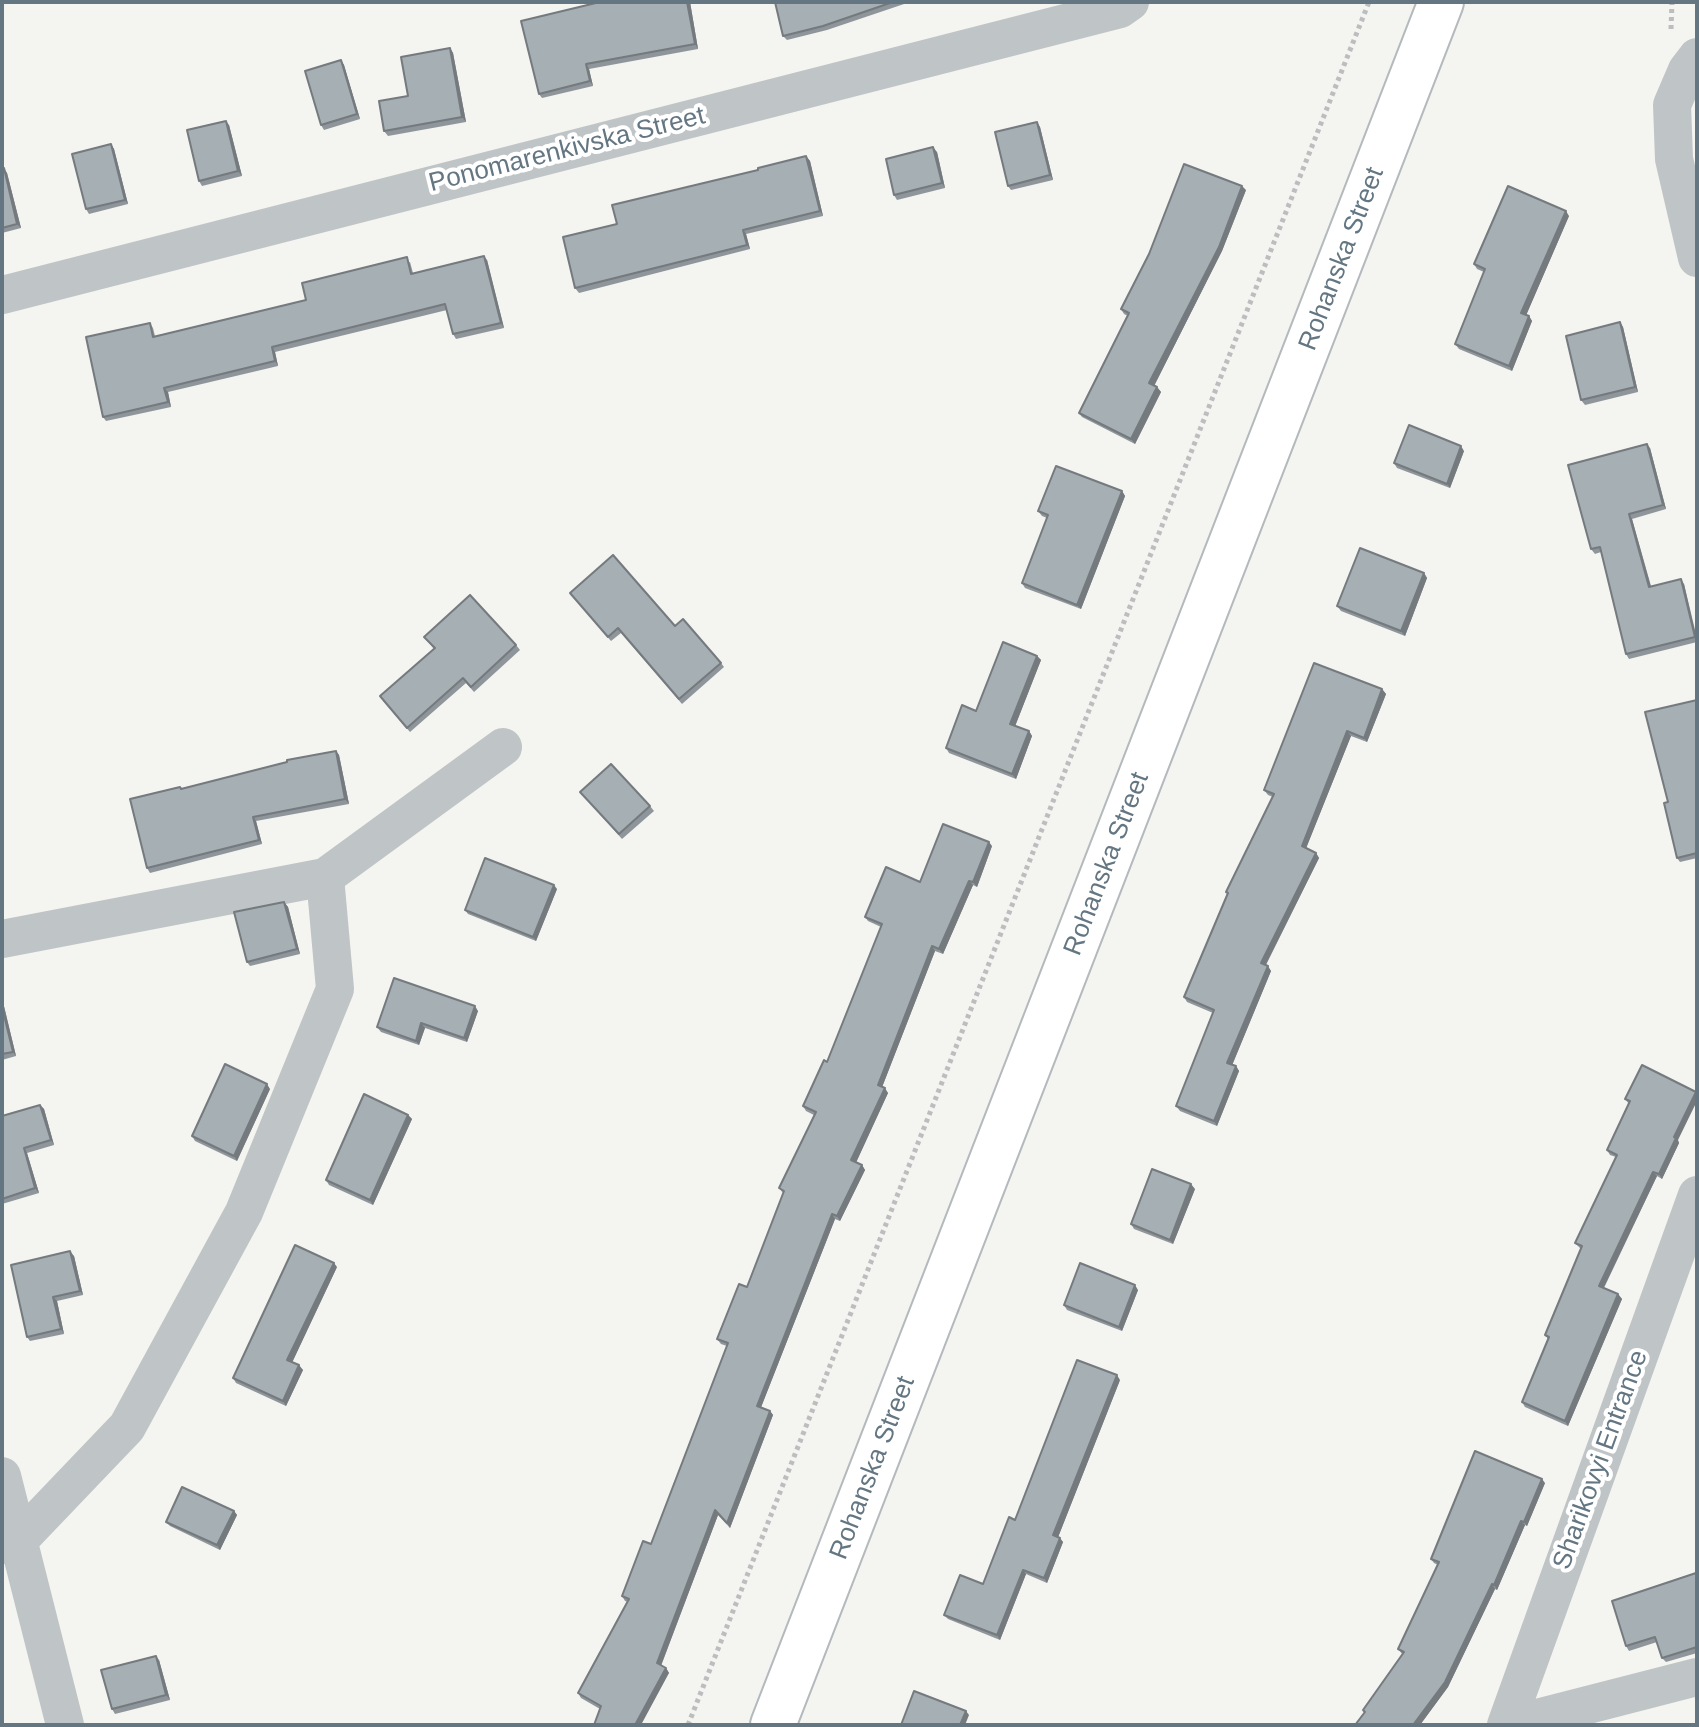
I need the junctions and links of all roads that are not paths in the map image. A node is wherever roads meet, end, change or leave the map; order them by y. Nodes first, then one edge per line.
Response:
1 (1130, 2) edge
2 (1441, 2) edge
3 (1697, 57) edge
4 (1697, 258) edge
5 (2, 295) edge
6 (503, 747) dead end
7 (325, 877) junction
8 (2, 939) edge
9 (1697, 1195) edge
10 (2, 1476) edge
11 (10, 1543) edge
12 (1697, 1677) edge
13 (65, 1725) edge
14 (773, 1725) edge
15 (1508, 1725) edge

1 - 5 street, Ponomarenkivska Street
2 - 14 main road, Rohanska Street
3 - 4 street
6 - 7 street
7 - 8 street
7 - 11 street
9 - 15 street, Sharikovyi Entrance
10 - 11 street
11 - 13 street
12 - 15 street, Sharikovyi Entrance

